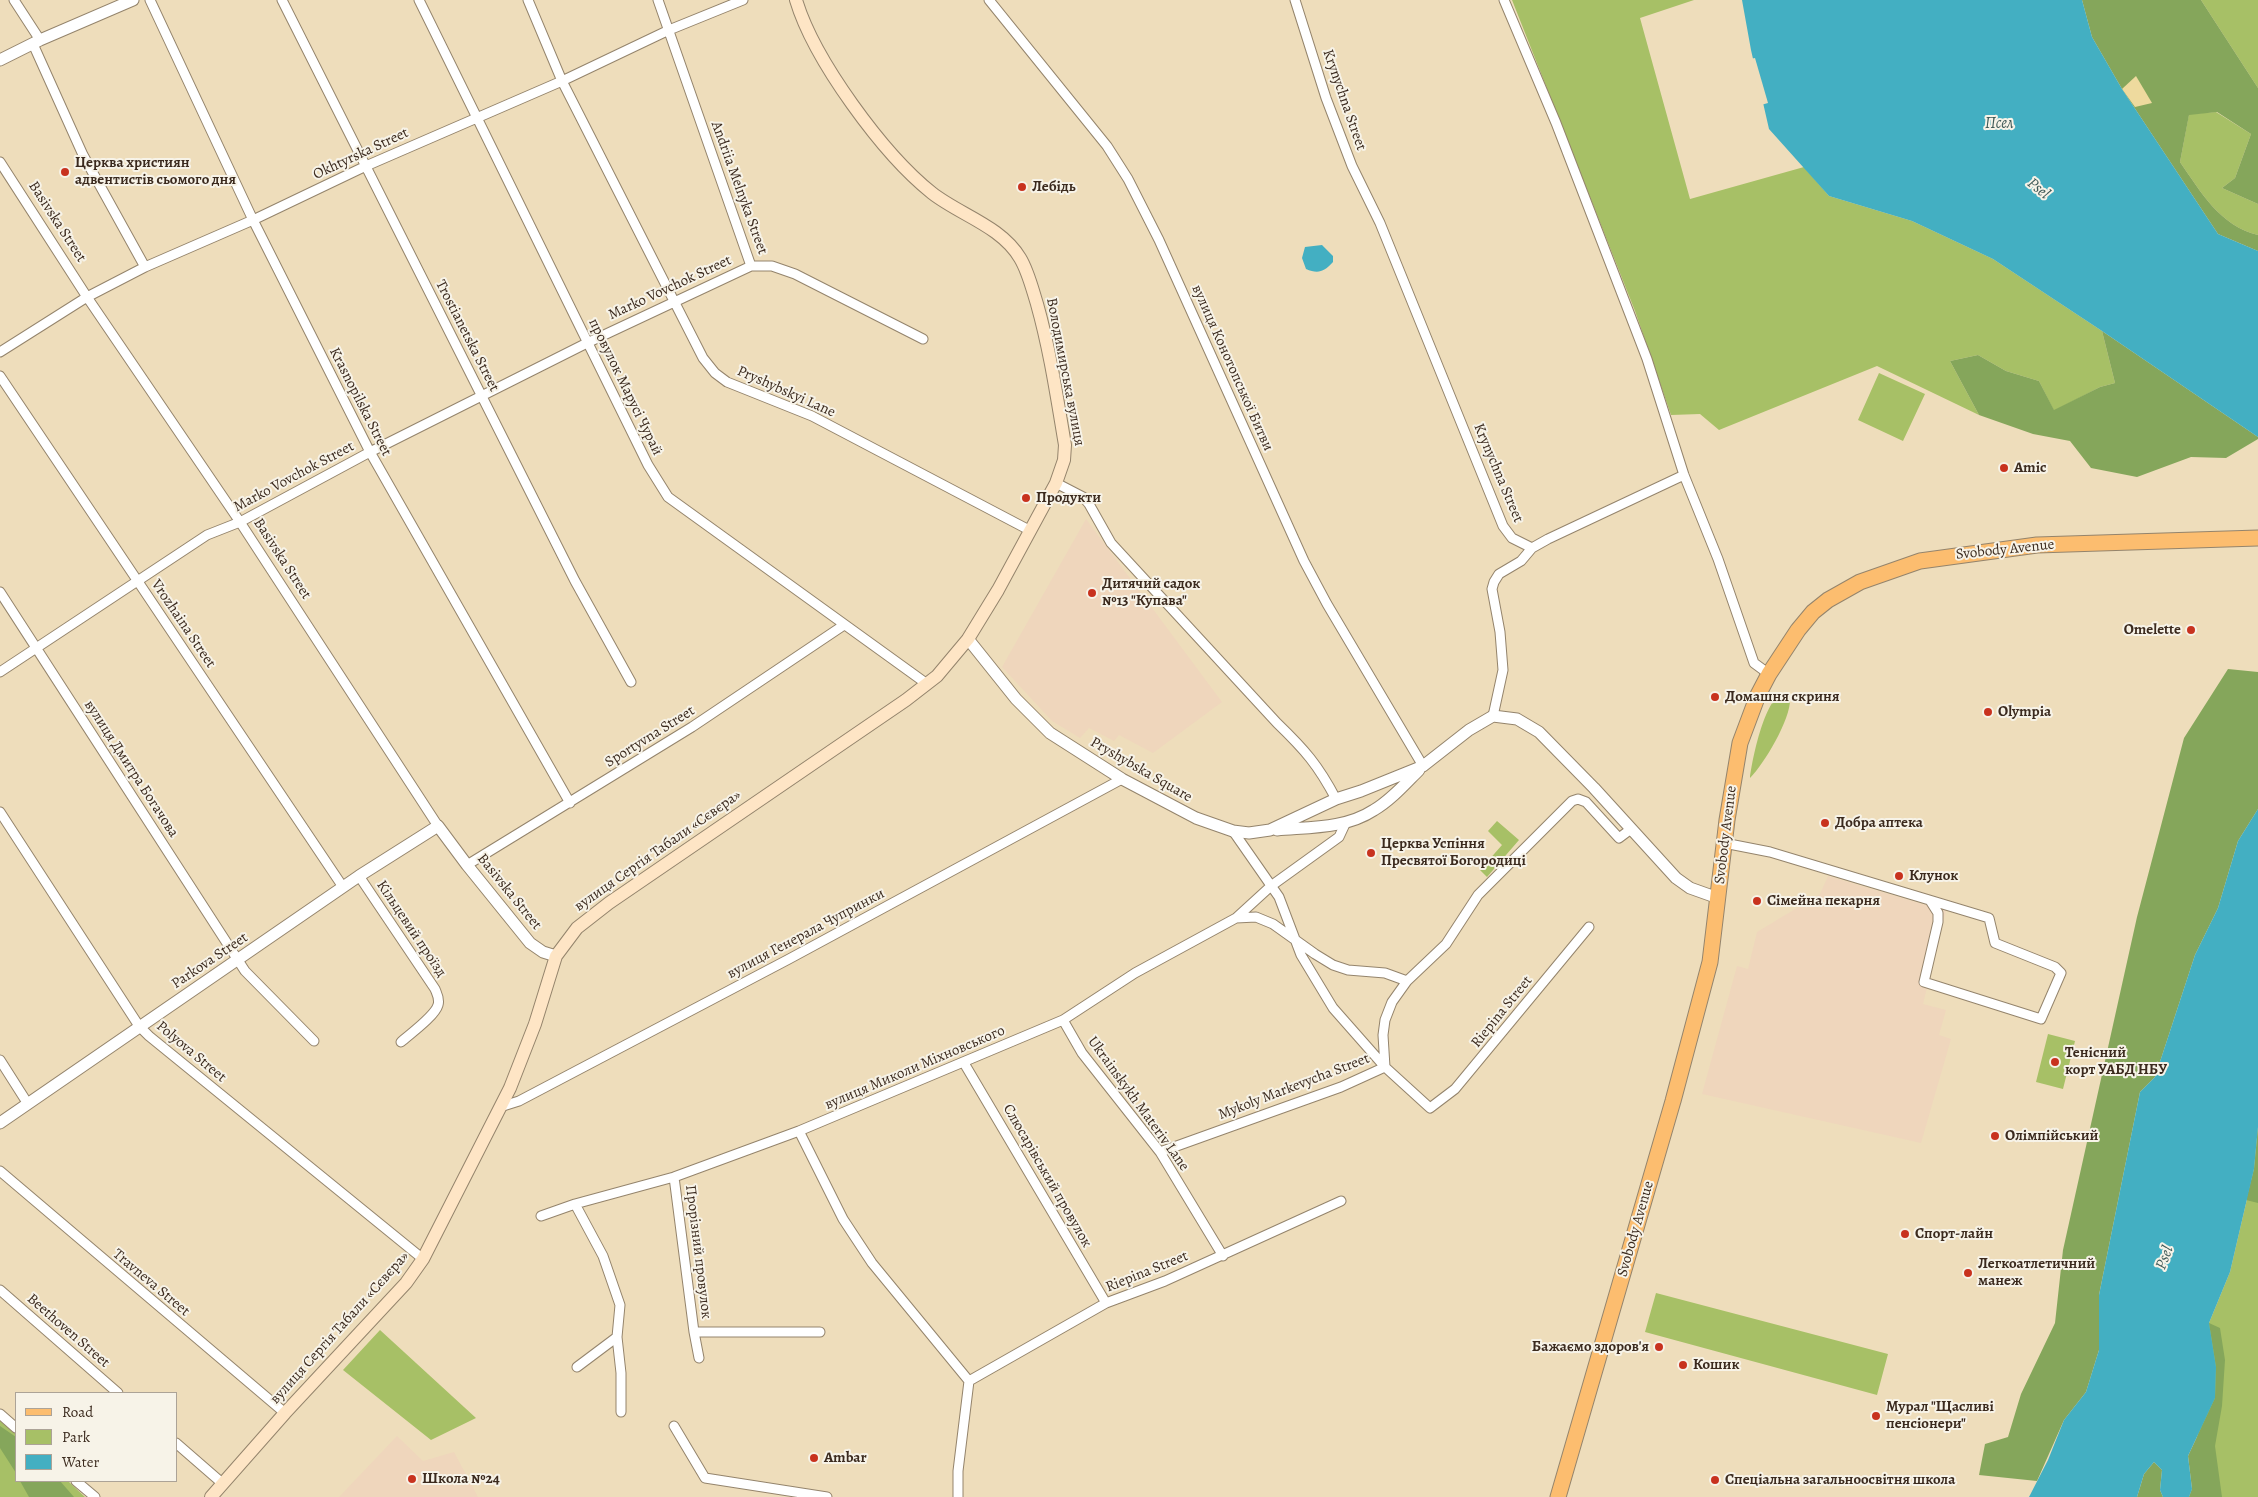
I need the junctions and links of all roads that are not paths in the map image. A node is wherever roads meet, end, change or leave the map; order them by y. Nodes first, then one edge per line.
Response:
1 (14, 0) edge
2 (133, 0) edge
3 (150, 0) edge
4 (282, 0) edge
5 (419, 0) edge
6 (528, 0) edge
7 (658, 0) edge
8 (743, 0) edge
9 (796, 0) edge
10 (989, 0) edge
11 (1295, 0) edge
12 (1504, 0) edge
13 (669, 30) junction
14 (36, 42) junction
15 (0, 60) edge
16 (562, 81) junction
17 (477, 116) junction
18 (0, 162) edge
19 (366, 166) junction
20 (253, 220) junction
21 (751, 266) junction
22 (145, 267) junction
23 (87, 297) junction
24 (675, 302) junction
25 (923, 338) dead end
26 (587, 343) junction
27 (0, 352) edge
28 (0, 376) edge
29 (481, 396) junction
30 (370, 452) junction
31 (1684, 475) junction
32 (1056, 482) junction
33 (240, 522) junction
34 (1031, 531) junction
35 (2258, 538) edge
36 (1532, 548) junction
37 (138, 581) junction
38 (0, 592) edge
39 (844, 625) junction
40 (968, 639) junction
41 (36, 648) junction
42 (0, 672) edge
43 (1769, 674) junction
44 (631, 682) dead end
45 (927, 684) junction
46 (1493, 716) junction
47 (1423, 766) junction
48 (1122, 779) junction
49 (1336, 799) junction
50 (570, 803) junction
51 (0, 812) edge
52 (1346, 822) junction
53 (438, 826) junction
54 (1631, 829) junction
55 (1270, 830) junction
56 (1233, 831) junction
57 (1724, 843) junction
58 (467, 865) junction
59 (359, 876) junction
60 (1271, 886) junction
61 (343, 887) junction
62 (1718, 898) junction
63 (1931, 902) junction
64 (1236, 918) junction
65 (1589, 927) dead end
66 (1294, 937) junction
67 (556, 956) junction
68 (239, 960) junction
69 (1407, 980) junction
70 (1063, 1020) junction
71 (139, 1026) junction
72 (314, 1041) dead end
73 (401, 1042) dead end
74 (0, 1060) edge
75 (964, 1063) junction
76 (1385, 1067) junction
77 (28, 1104) junction
78 (500, 1107) junction
79 (0, 1123) edge
80 (799, 1131) junction
81 (1160, 1152) junction
82 (0, 1171) edge
83 (674, 1177) junction
84 (1341, 1200) dead end
85 (575, 1204) junction
86 (542, 1216) dead end
87 (1223, 1256) junction
88 (423, 1259) junction
89 (0, 1290) edge
90 (1106, 1303) junction
91 (694, 1332) junction
92 (820, 1332) dead end
93 (617, 1337) junction
94 (699, 1358) dead end
95 (577, 1367) dead end
96 (970, 1381) junction
97 (117, 1392) edge
98 (621, 1412) dead end
99 (285, 1413) junction
100 (0, 1414) edge
101 (674, 1426) dead end
102 (15, 1427) edge
103 (178, 1445) edge
104 (77, 1482) edge
105 (222, 1484) junction
106 (95, 1497) edge
107 (210, 1497) edge
108 (827, 1497) edge
109 (958, 1497) edge
110 (1558, 1497) edge

1 - 14 street
2 - 14 street
3 - 20 street, Krasnopilska Street
4 - 19 street, Trostianetska Street
5 - 17 street, провулок Марусі Чурай
6 - 16 street, Pryshybskyi Lane
7 - 13 street, Andriia Melnyka Street
8 - 13 street, Okhtyrska Street
9 - 32 main road, Володимирська вулиця
10 - 47 street, вулиця Конотопської Битви
11 - 36 street, Krynychna Street
12 - 31 street
13 - 16 street, Okhtyrska Street
13 - 21 street, Andriia Melnyka Street
14 - 15 street
14 - 22 street
16 - 17 street, Okhtyrska Street
16 - 24 street, Pryshybskyi Lane
17 - 19 street, Okhtyrska Street
17 - 26 street, провулок Марусі Чурай
18 - 23 street, Basivska Street
19 - 20 street, Okhtyrska Street
19 - 29 street, Trostianetska Street
20 - 22 street, Okhtyrska Street
20 - 30 street, Krasnopilska Street
21 - 24 street, Marko Vovchok Street
21 - 25 street, Andriia Melnyka Street
22 - 23 street, Okhtyrska Street
23 - 27 street, Okhtyrska Street
23 - 33 street, Basivska Street
24 - 26 street, Marko Vovchok Street
24 - 34 street, Pryshybskyi Lane
26 - 29 street, Marko Vovchok Street
26 - 39 street, провулок Марусі Чурай
28 - 37 street, Vrozhaina Street
29 - 30 street, Marko Vovchok Street
29 - 44 street, Trostianetska Street
30 - 33 street, Marko Vovchok Street
30 - 50 street, Krasnopilska Street
31 - 36 street
31 - 43 street
32 - 34 main road, вулиця Сергія Табали «Сєвєра»
32 - 49 street
33 - 37 street, Marko Vovchok Street
33 - 53 street, Basivska Street
34 - 40 main road, вулиця Сергія Табали «Сєвєра»
35 - 43 main road, Svobody Avenue
36 - 46 street
37 - 41 street, Marko Vovchok Street
37 - 61 street, Vrozhaina Street
38 - 41 street, вулиця Дмитра Богачова
39 - 45 street, провулок Марусі Чурай
39 - 50 street, Sportyvna Street
40 - 45 main road, вулиця Сергія Табали «Сєвєра»
40 - 48 street, Pryshybska Square
41 - 42 street, Marko Vovchok Street
41 - 68 street, вулиця Дмитра Богачова
43 - 57 main road, Svobody Avenue
45 - 67 main road, вулиця Сергія Табали «Сєвєра»
46 - 47 street, Pryshybska Square
46 - 54 street
47 - 49 street, Pryshybska Square
47 - 52 street
48 - 56 street, Pryshybska Square
48 - 78 street, вулиця Генерала Чупринки
49 - 55 street, Pryshybska Square
50 - 58 street, Sportyvna Street
51 - 71 street, Polyova Street
52 - 55 street
52 - 60 street, вулиця Миколи Міхновського
53 - 58 street, Basivska Street
53 - 59 street, Parkova Street
54 - 62 street
54 - 69 street, Mykoly Markevycha Street
55 - 56 street, Pryshybska Square
56 - 60 street
57 - 62 main road, Svobody Avenue
57 - 63 street
58 - 67 street, Basivska Street
59 - 61 street, Parkova Street
59 - 73 street, Кільцевий проїзд
60 - 64 street, вулиця Миколи Міхновського
60 - 66 street
61 - 68 street, Parkova Street
62 - 110 main road, Svobody Avenue
63 - 63 street
64 - 66 street
64 - 70 street, вулиця Миколи Міхновського
65 - 76 street, Riepina Street
66 - 69 street
66 - 76 street
67 - 78 main road, вулиця Сергія Табали «Сєвєра»
68 - 71 street, Parkova Street
68 - 72 street
69 - 76 street, Mykoly Markevycha Street
70 - 75 street, вулиця Миколи Міхновського
70 - 81 street, Ukrainskykh Materiv Lane
71 - 77 street, Parkova Street
71 - 88 street, Polyova Street
74 - 77 street
75 - 80 street, вулиця Миколи Міхновського
75 - 90 street, Слюсарівський провулок
76 - 81 street, Mykoly Markevycha Street
77 - 79 street, Parkova Street
78 - 88 main road, вулиця Сергія Табали «Сєвєра»
80 - 83 street, вулиця Миколи Міхновського
80 - 96 street
81 - 87 street, Ukrainskykh Materiv Lane
82 - 99 street, Travneva Street
83 - 85 street, вулиця Миколи Міхновського
83 - 91 street, Прорізний провулок
84 - 87 street, Riepina Street
85 - 86 street, вулиця Миколи Міхновського
85 - 93 street
87 - 90 street, Riepina Street
88 - 99 main road, вулиця Сергія Табали «Сєвєра»
89 - 97 street, Beethoven Street
90 - 96 street, Riepina Street
91 - 92 street, Прорізний провулок
91 - 94 street, Прорізний провулок
93 - 95 street
93 - 98 street
96 - 109 street
99 - 105 main road, вулиця Сергія Табали «Сєвєра»
100 - 102 street
101 - 108 street
103 - 105 street
104 - 106 street
105 - 107 main road, вулиця Сергія Табали «Сєвєра»

